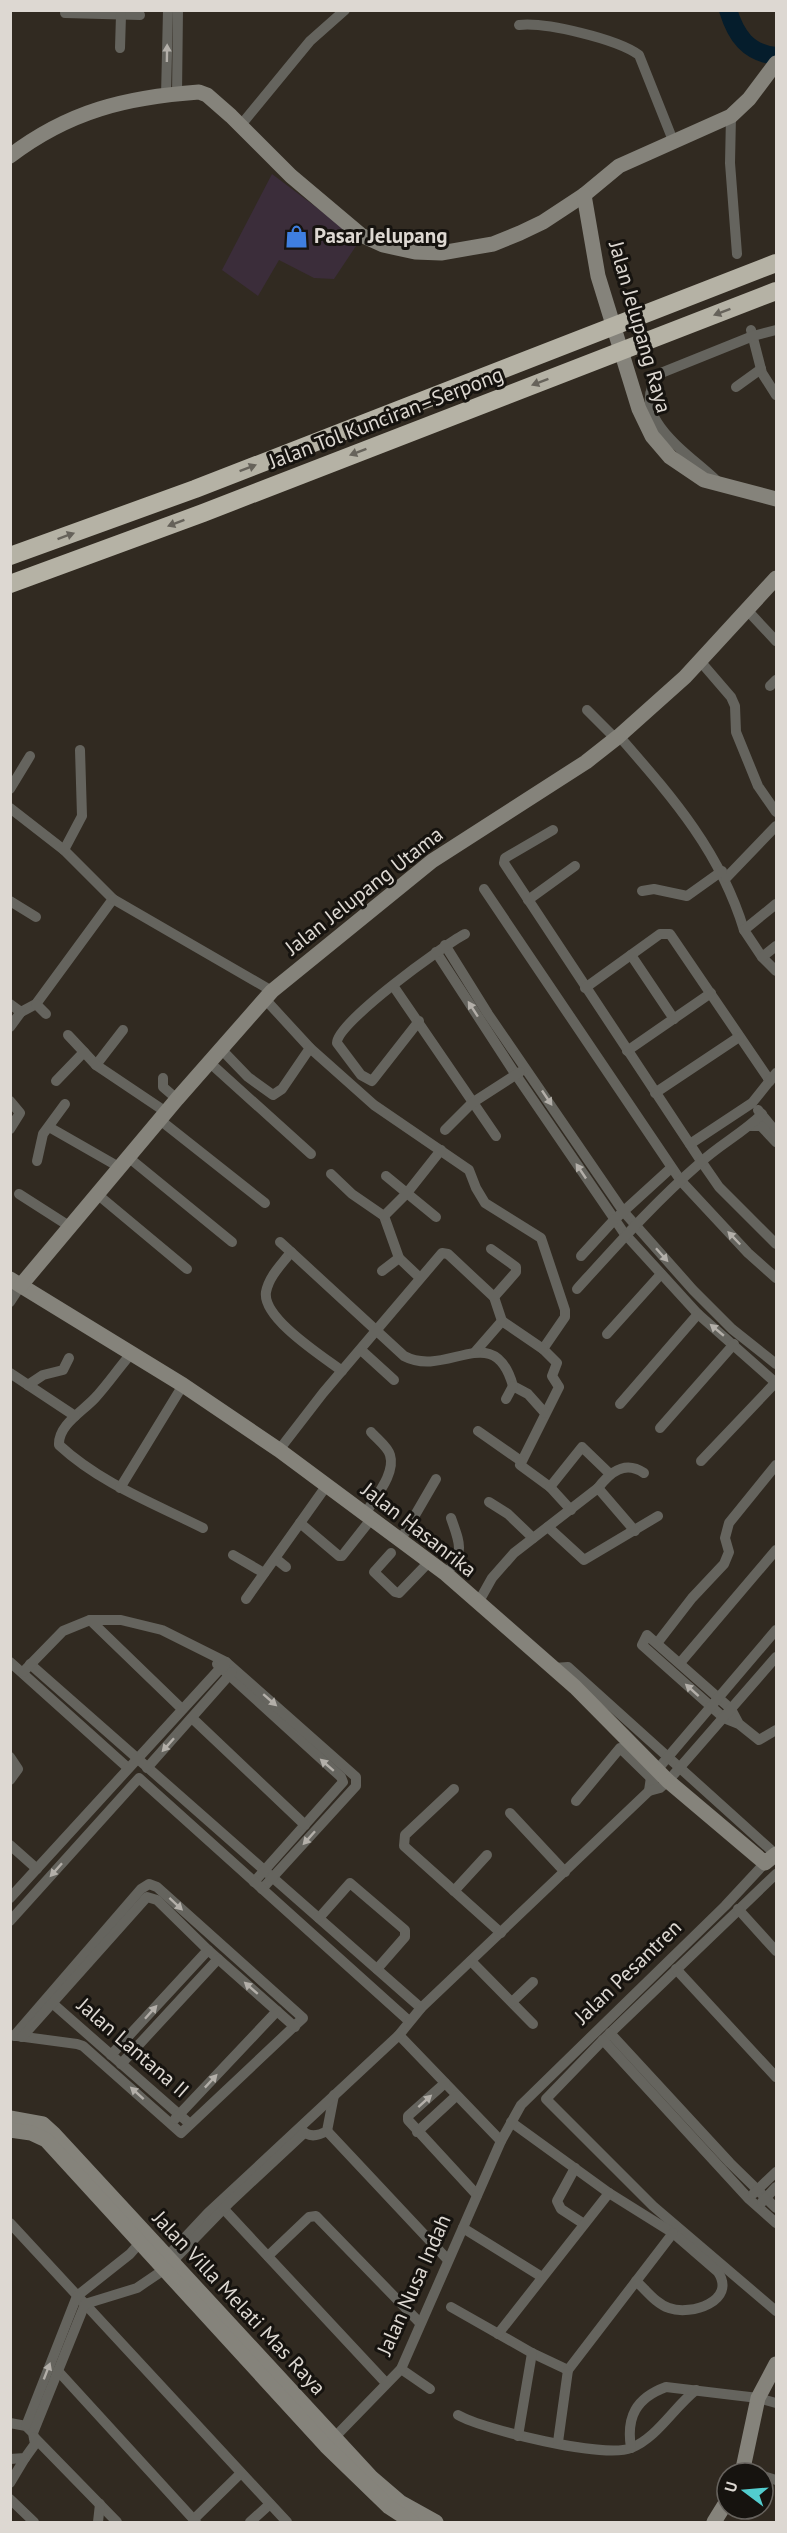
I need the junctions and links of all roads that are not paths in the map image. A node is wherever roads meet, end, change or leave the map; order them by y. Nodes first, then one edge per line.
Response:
1 (168, 10) edge
2 (178, 10) edge
3 (345, 10) edge
4 (93, 12) edge
5 (65, 13) dead end
6 (121, 15) junction
7 (140, 15) dead end
8 (519, 25) dead end
9 (120, 48) dead end
10 (777, 63) edge
11 (172, 95) junction
12 (731, 117) junction
13 (241, 126) junction
14 (674, 142) junction
15 (10, 156) edge
16 (584, 195) junction
17 (737, 254) dead end
18 (777, 263) edge
19 (777, 291) edge
20 (777, 330) edge
21 (752, 333) junction
22 (761, 369) junction
23 (736, 387) dead end
24 (777, 395) edge
25 (721, 485) junction
26 (777, 499) edge
27 (10, 556) edge
28 (777, 578) edge
29 (10, 584) edge
30 (748, 611) junction
31 (777, 641) edge
32 (700, 661) junction
33 (587, 711) dead end
34 (617, 738) junction
35 (80, 750) dead end
36 (30, 756) dead end
37 (10, 789) edge
38 (12, 812) edge
39 (777, 812) edge
40 (777, 826) edge
41 (552, 830) dead end
42 (64, 850) junction
43 (575, 866) dead end
44 (724, 875) junction
45 (484, 889) dead end
46 (642, 891) dead end
47 (113, 899) junction
48 (528, 900) junction
49 (10, 901) edge
50 (777, 904) edge
51 (36, 917) dead end
52 (744, 930) junction
53 (465, 934) dead end
54 (445, 945) junction
55 (777, 946) edge
56 (436, 952) junction
57 (631, 955) junction
58 (762, 957) junction
59 (777, 971) edge
60 (394, 987) junction
61 (585, 988) junction
62 (711, 993) junction
63 (268, 995) junction
64 (36, 1004) junction
65 (10, 1005) edge
66 (21, 1012) junction
67 (46, 1014) dead end
68 (674, 1019) junction
69 (419, 1021) junction
70 (10, 1027) edge
71 (123, 1030) dead end
72 (68, 1035) dead end
73 (739, 1037) junction
74 (310, 1048) junction
75 (221, 1049) junction
76 (627, 1051) junction
77 (84, 1052) junction
78 (209, 1062) junction
79 (96, 1065) junction
80 (526, 1067) junction
81 (516, 1075) junction
82 (773, 1077) edge
83 (163, 1078) dead end
84 (56, 1081) dead end
85 (655, 1093) junction
86 (177, 1099) junction
87 (10, 1101) edge
88 (472, 1103) junction
89 (752, 1103) junction
90 (65, 1104) dead end
91 (762, 1114) junction
92 (163, 1116) junction
93 (750, 1126) junction
94 (49, 1127) junction
95 (10, 1129) edge
96 (445, 1130) dead end
97 (773, 1131) edge
98 (496, 1136) dead end
99 (777, 1142) edge
100 (690, 1144) junction
101 (441, 1150) junction
102 (311, 1154) dead end
103 (37, 1161) dead end
104 (123, 1162) junction
105 (671, 1168) junction
106 (691, 1171) junction
107 (331, 1174) dead end
108 (386, 1176) dead end
109 (407, 1193) junction
110 (19, 1194) dead end
111 (97, 1194) junction
112 (265, 1203) dead end
113 (623, 1211) junction
114 (384, 1216) junction
115 (436, 1217) dead end
116 (614, 1220) junction
117 (634, 1224) junction
118 (69, 1226) junction
119 (624, 1233) junction
120 (232, 1242) dead end
121 (280, 1242) dead end
122 (777, 1244) edge
123 (491, 1249) dead end
124 (291, 1252) junction
125 (581, 1256) dead end
126 (399, 1258) junction
127 (187, 1269) dead end
128 (382, 1271) dead end
129 (661, 1274) junction
130 (420, 1278) junction
131 (777, 1278) edge
132 (16, 1282) edge
133 (576, 1289) dead end
134 (494, 1297) junction
135 (10, 1302) edge
136 (698, 1314) junction
137 (502, 1321) junction
138 (376, 1331) junction
139 (607, 1334) dead end
140 (734, 1344) junction
141 (543, 1348) junction
142 (362, 1350) junction
143 (475, 1352) junction
144 (755, 1354) junction
145 (130, 1355) junction
146 (69, 1358) dead end
147 (777, 1364) edge
148 (342, 1371) junction
149 (10, 1373) edge
150 (394, 1380) dead end
151 (776, 1382) edge
152 (28, 1385) junction
153 (183, 1385) junction
154 (513, 1386) junction
155 (506, 1399) dead end
156 (621, 1404) dead end
157 (545, 1413) junction
158 (75, 1416) junction
159 (660, 1428) dead end
160 (478, 1431) dead end
161 (371, 1432) dead end
162 (279, 1450) junction
163 (521, 1461) junction
164 (701, 1461) dead end
165 (777, 1465) edge
166 (609, 1473) junction
167 (644, 1473) dead end
168 (436, 1479) dead end
169 (327, 1485) junction
170 (550, 1487) junction
171 (120, 1488) junction
172 (598, 1488) junction
173 (489, 1502) dead end
174 (570, 1510) junction
175 (369, 1516) junction
176 (658, 1516) dead end
177 (451, 1518) dead end
178 (300, 1523) junction
179 (548, 1527) junction
180 (203, 1528) dead end
181 (635, 1531) junction
182 (533, 1538) junction
183 (396, 1547) junction
184 (777, 1550) edge
185 (233, 1555) dead end
186 (276, 1559) junction
187 (428, 1563) junction
188 (286, 1567) dead end
189 (264, 1572) junction
190 (446, 1574) junction
191 (246, 1599) dead end
192 (478, 1603) junction
193 (90, 1620) junction
194 (777, 1630) edge
195 (658, 1642) junction
196 (777, 1657) edge
197 (10, 1662) edge
198 (680, 1663) junction
199 (222, 1665) junction
200 (26, 1668) junction
201 (231, 1673) junction
202 (718, 1696) junction
203 (710, 1706) junction
204 (731, 1708) junction
205 (182, 1709) junction
206 (192, 1718) junction
207 (724, 1718) junction
208 (739, 1724) junction
209 (777, 1730) edge
210 (10, 1757) edge
211 (137, 1758) junction
212 (679, 1767) junction
213 (128, 1768) junction
214 (147, 1768) junction
215 (659, 1778) junction
216 (10, 1779) edge
217 (343, 1782) junction
218 (357, 1782) junction
219 (454, 1789) dead end
220 (576, 1800) dead end
221 (510, 1813) dead end
222 (84, 1816) junction
223 (305, 1825) junction
224 (95, 1826) junction
225 (10, 1845) edge
226 (487, 1855) dead end
227 (771, 1856) edge
228 (37, 1869) junction
229 (565, 1872) junction
230 (269, 1874) junction
231 (777, 1874) edge
232 (149, 1884) junction
233 (258, 1885) junction
234 (454, 1891) junction
235 (147, 1897) junction
236 (10, 1898) edge
237 (738, 1909) junction
238 (320, 1918) junction
239 (10, 1921) edge
240 (501, 1933) junction
241 (208, 1950) junction
242 (777, 1951) edge
243 (218, 1959) junction
244 (471, 1961) junction
245 (377, 1969) junction
246 (676, 1969) junction
247 (533, 1982) dead end
248 (51, 2002) junction
249 (512, 2002) junction
250 (421, 2008) junction
251 (277, 2011) junction
252 (409, 2021) junction
253 (533, 2024) dead end
254 (295, 2027) junction
255 (18, 2032) edge
256 (399, 2035) junction
257 (607, 2036) junction
258 (111, 2055) junction
259 (121, 2064) junction
260 (777, 2077) edge
261 (445, 2083) junction
262 (334, 2095) junction
263 (456, 2096) junction
264 (180, 2115) junction
265 (514, 2117) junction
266 (10, 2118) edge
267 (171, 2123) junction
268 (190, 2124) junction
269 (29, 2126) junction
270 (301, 2129) junction
271 (10, 2130) edge
272 (327, 2131) junction
273 (417, 2132) junction
274 (501, 2141) junction
275 (575, 2168) junction
276 (777, 2172) edge
277 (777, 2187) edge
278 (609, 2193) junction
279 (477, 2195) junction
280 (757, 2199) junction
281 (221, 2206) junction
282 (777, 2208) edge
283 (10, 2223) edge
284 (777, 2223) edge
285 (584, 2224) junction
286 (463, 2228) junction
287 (673, 2233) junction
288 (143, 2239) junction
289 (268, 2256) junction
290 (448, 2260) junction
291 (166, 2262) junction
292 (542, 2277) junction
293 (636, 2281) junction
294 (81, 2300) junction
295 (451, 2307) dead end
296 (777, 2311) edge
297 (420, 2323) junction
298 (498, 2334) junction
299 (532, 2353) junction
300 (777, 2364) edge
301 (401, 2369) junction
302 (568, 2370) junction
303 (58, 2371) junction
304 (386, 2383) junction
305 (430, 2390) dead end
306 (696, 2390) junction
307 (758, 2398) junction
308 (777, 2403) edge
309 (458, 2415) dead end
310 (10, 2423) edge
311 (31, 2432) junction
312 (518, 2436) junction
313 (330, 2442) junction
314 (558, 2442) junction
315 (631, 2448) junction
316 (25, 2458) junction
317 (10, 2459) edge
318 (747, 2461) edge
319 (241, 2473) junction
320 (10, 2483) edge
321 (10, 2499) edge
322 (100, 2504) junction
323 (270, 2504) junction
324 (195, 2521) edge
325 (424, 2522) edge
326 (34, 2523) edge
327 (98, 2523) edge
328 (117, 2523) edge
329 (250, 2523) edge
330 (287, 2523) edge

11 -> 1 street
2 - 11 street
3 - 13 street
4 - 5 street
4 - 6 street
6 - 7 street
6 - 9 street
8 - 14 street
10 - 12 street
11 - 13 street
11 - 15 street
12 - 14 street
12 - 17 street
13 - 16 street
14 - 16 street
16 - 25 street, Jalan Jelupang Raya
27 -> 18 highway, Jalan Tol Kunciran–Serpong
19 -> 29 highway, Jalan Tol Kunciran–Serpong
20 - 21 street
21 - 22 street
21 - 25 street
22 - 23 street
22 - 24 street
25 - 26 street, Jalan Jelupang Raya
28 - 30 street, Jalan Jelupang Utama
30 - 31 street
30 - 32 street, Jalan Jelupang Utama
32 - 34 street, Jalan Jelupang Utama
32 - 39 street
33 - 34 street
34 - 44 street
34 - 63 street, Jalan Jelupang Utama
35 - 42 street
36 - 37 street
38 - 42 street
40 - 44 street
41 - 48 street
42 - 47 street
43 - 48 street
44 - 46 street
44 - 52 street
45 - 105 street
47 - 63 street
47 - 64 street
48 - 61 street
49 - 51 street
50 - 52 street
52 - 58 street
53 - 54 street
54 - 56 street
54 - 80 street
55 - 58 street
56 - 60 street
81 -> 56 street
57 - 61 street
57 - 62 street
57 - 68 street
58 - 59 street
60 - 69 street
60 - 69 street
61 - 76 street
62 - 68 street
62 - 73 street
63 - 74 street
63 - 75 street, Jalan Jelupang Utama
64 - 66 street
64 - 67 street
65 - 66 street
66 - 70 street
68 - 76 street
69 - 88 street
71 - 79 street
72 - 77 street
73 - 82 street
73 - 85 street
74 - 75 street
74 - 101 street
75 - 78 street, Jalan Jelupang Utama
76 - 85 street
77 - 79 street
77 - 84 street
78 - 86 street, Jalan Jelupang Utama
78 - 102 street
79 - 92 street
80 - 81 street
80 -> 113 street
81 - 88 street
116 -> 81 street
82 - 89 street
83 - 86 street
85 - 100 street
86 - 92 street, Jalan Jelupang Utama
87 - 95 street
88 - 96 street
88 - 98 street
89 - 91 street
89 - 100 street
90 - 94 street
91 - 93 street
91 - 97 street
92 - 104 street, Jalan Jelupang Utama
92 - 112 street
93 - 97 street
93 - 106 street
94 - 103 street
94 - 104 street
97 - 99 street
100 - 106 street
101 - 109 street
101 - 141 street
104 - 111 street, Jalan Jelupang Utama
104 - 120 street
105 - 106 street
105 - 113 street
106 - 117 street
106 - 122 street
131 -> 106 street
107 - 114 street
108 - 109 street
109 - 114 street
109 - 115 street
110 - 118 street
111 - 118 street, Jalan Jelupang Utama
111 - 127 street
113 - 116 street
113 - 117 street
114 - 126 street
116 - 119 street
116 - 125 street
117 - 119 street
117 -> 144 street
118 - 132 street, Jalan Jelupang Utama
119 - 129 street
119 - 133 street
121 - 124 street
123 - 134 street
124 - 138 street
124 - 148 street
126 - 128 street
126 - 130 street
129 - 136 street
129 - 139 street
130 - 134 street
130 - 138 street
132 - 135 street
132 - 145 street, Jalan Hasanrika
134 - 137 street
140 -> 136 street
136 - 156 street
137 - 141 street
137 - 143 street
138 - 142 street
138 - 143 street
140 - 144 street
140 - 159 street
141 - 157 street
142 - 148 street
142 - 150 street
143 - 154 street
144 - 147 street
144 - 151 street
145 - 153 street, Jalan Hasanrika
145 - 158 street
146 - 152 street
148 - 162 street
149 - 152 street
151 - 164 street
152 - 158 street
153 - 162 street, Jalan Hasanrika
153 - 171 street
154 - 155 street
154 - 157 street
157 - 163 street
158 - 171 street
160 - 163 street
161 - 175 street
162 - 169 street, Jalan Hasanrika
163 - 170 street
165 - 195 street
166 - 167 street
166 - 170 street
166 - 172 street
168 - 183 street
169 - 175 street, Jalan Hasanrika
169 - 178 street
170 - 174 street
171 - 180 street
172 - 174 street
172 - 181 street
173 - 182 street
174 - 179 street
175 - 178 street
175 - 183 street, Jalan Hasanrika
176 - 181 street
177 - 190 street
178 - 186 street
179 - 181 street
179 - 182 street
182 - 192 street
183 - 187 street, Jalan Hasanrika
183 - 187 street
184 - 198 street
185 - 189 street
186 - 188 street
186 - 189 street
187 - 190 street, Jalan Hasanrika
189 - 191 street
190 - 192 street, Jalan Hasanrika
192 - 215 street, Jalan Hasanrika
193 - 199 street
193 - 200 street
193 - 205 street
194 - 202 street
195 - 198 street
203 -> 195 street
196 - 204 street
197 - 200 street
198 - 202 street
199 - 201 street
199 - 205 street
200 - 211 street
200 - 213 street
201 - 206 street
217 -> 201 street
201 -> 218 street
202 - 203 street
202 - 204 street
203 - 207 street
203 - 215 street
204 - 207 street
204 - 208 street
205 - 211 street
206 -> 214 street
206 - 223 street
207 - 208 street
207 - 212 street
208 - 209 street
210 - 216 street
211 - 213 street
211 - 214 street
212 - 215 street
212 - 215 street
212 - 227 street
213 - 222 street
214 - 230 street
215 - 220 street
215 - 227 street, Jalan Hasanrika
215 - 229 street
217 - 218 street
217 - 223 street
218 -> 230 street
219 - 234 street
221 - 229 street
222 - 224 street
222 - 228 street
223 - 230 street
224 - 233 street
224 -> 239 street
225 - 228 street
226 - 234 street
227 - 265 street, Jalan Pesantren
228 - 236 street
229 - 240 street
230 - 233 street
230 - 238 street
231 - 237 street
232 - 235 street
232 -> 254 street
232 - 255 street
233 - 252 street
234 - 240 street
235 - 241 street
235 - 248 street
237 - 242 street
237 - 246 street
238 - 245 street
238 - 245 street
240 - 244 street
241 - 243 street
258 -> 241 street
251 -> 243 street
243 - 259 street
244 - 249 street
244 - 250 street
245 - 250 street
246 - 257 street
246 - 260 street
247 - 249 street
248 - 255 street
248 - 258 street, Jalan Lantana II
249 - 253 street
250 - 252 street
251 - 254 street
264 -> 251 street
252 - 256 street
254 - 268 street
267 -> 255 street, Jalan Lantana II
256 - 261 street
256 - 262 street
257 - 280 street
257 - 296 street
258 - 259 street, Jalan Lantana II
259 - 264 street, Jalan Lantana II
261 - 263 street
273 -> 261 street
262 - 270 street
262 - 272 street
263 - 273 street
263 - 274 street
264 - 267 street
264 - 268 street, Jalan Lantana II
265 - 274 street, Jalan Nusa Indah
265 - 275 street
266 - 269 street, Jalan Villa Melati Mas Raya
267 - 268 street, Jalan Lantana II
269 - 271 street, Jalan Villa Melati Mas Raya
269 - 288 street, Jalan Villa Melati Mas Raya
270 - 272 street
270 - 281 street
272 - 290 street
273 - 279 street
274 - 279 street, Jalan Nusa Indah
275 - 278 street
275 - 285 street
276 - 280 street
277 - 280 street
278 - 285 street
278 - 287 street
279 - 286 street, Jalan Nusa Indah
280 - 282 street
280 - 284 street
281 - 289 street
281 - 291 street
283 - 294 street
285 - 292 street
286 - 290 street, Jalan Nusa Indah
286 - 292 street
287 - 293 street
287 - 293 street
288 - 291 street, Jalan Villa Melati Mas Raya
288 - 294 street
289 - 297 street
289 - 304 street
290 - 297 street, Jalan Nusa Indah
291 - 294 street
291 - 313 street, Jalan Villa Melati Mas Raya
292 - 298 street
293 - 302 street
294 - 303 street
311 -> 294 street
294 - 319 street
295 - 298 street
297 - 301 street, Jalan Nusa Indah
298 - 299 street
299 - 302 street
299 - 312 street
300 - 307 street
301 - 304 street, Jalan Nusa Indah
301 - 305 street
302 - 314 street
303 - 311 street
303 - 324 street
304 - 313 street, Jalan Nusa Indah
306 - 307 street
306 - 315 street
306 - 315 street
307 - 308 street
307 - 318 street
309 - 312 street
310 - 311 street
311 - 316 street
311 - 322 street
312 - 314 street
313 - 325 street, Jalan Villa Melati Mas Raya
314 - 315 street
316 - 317 street
316 - 320 street
319 - 323 street
319 - 324 street
321 - 326 street
322 - 327 street
322 - 328 street
323 - 329 street
323 - 330 street

